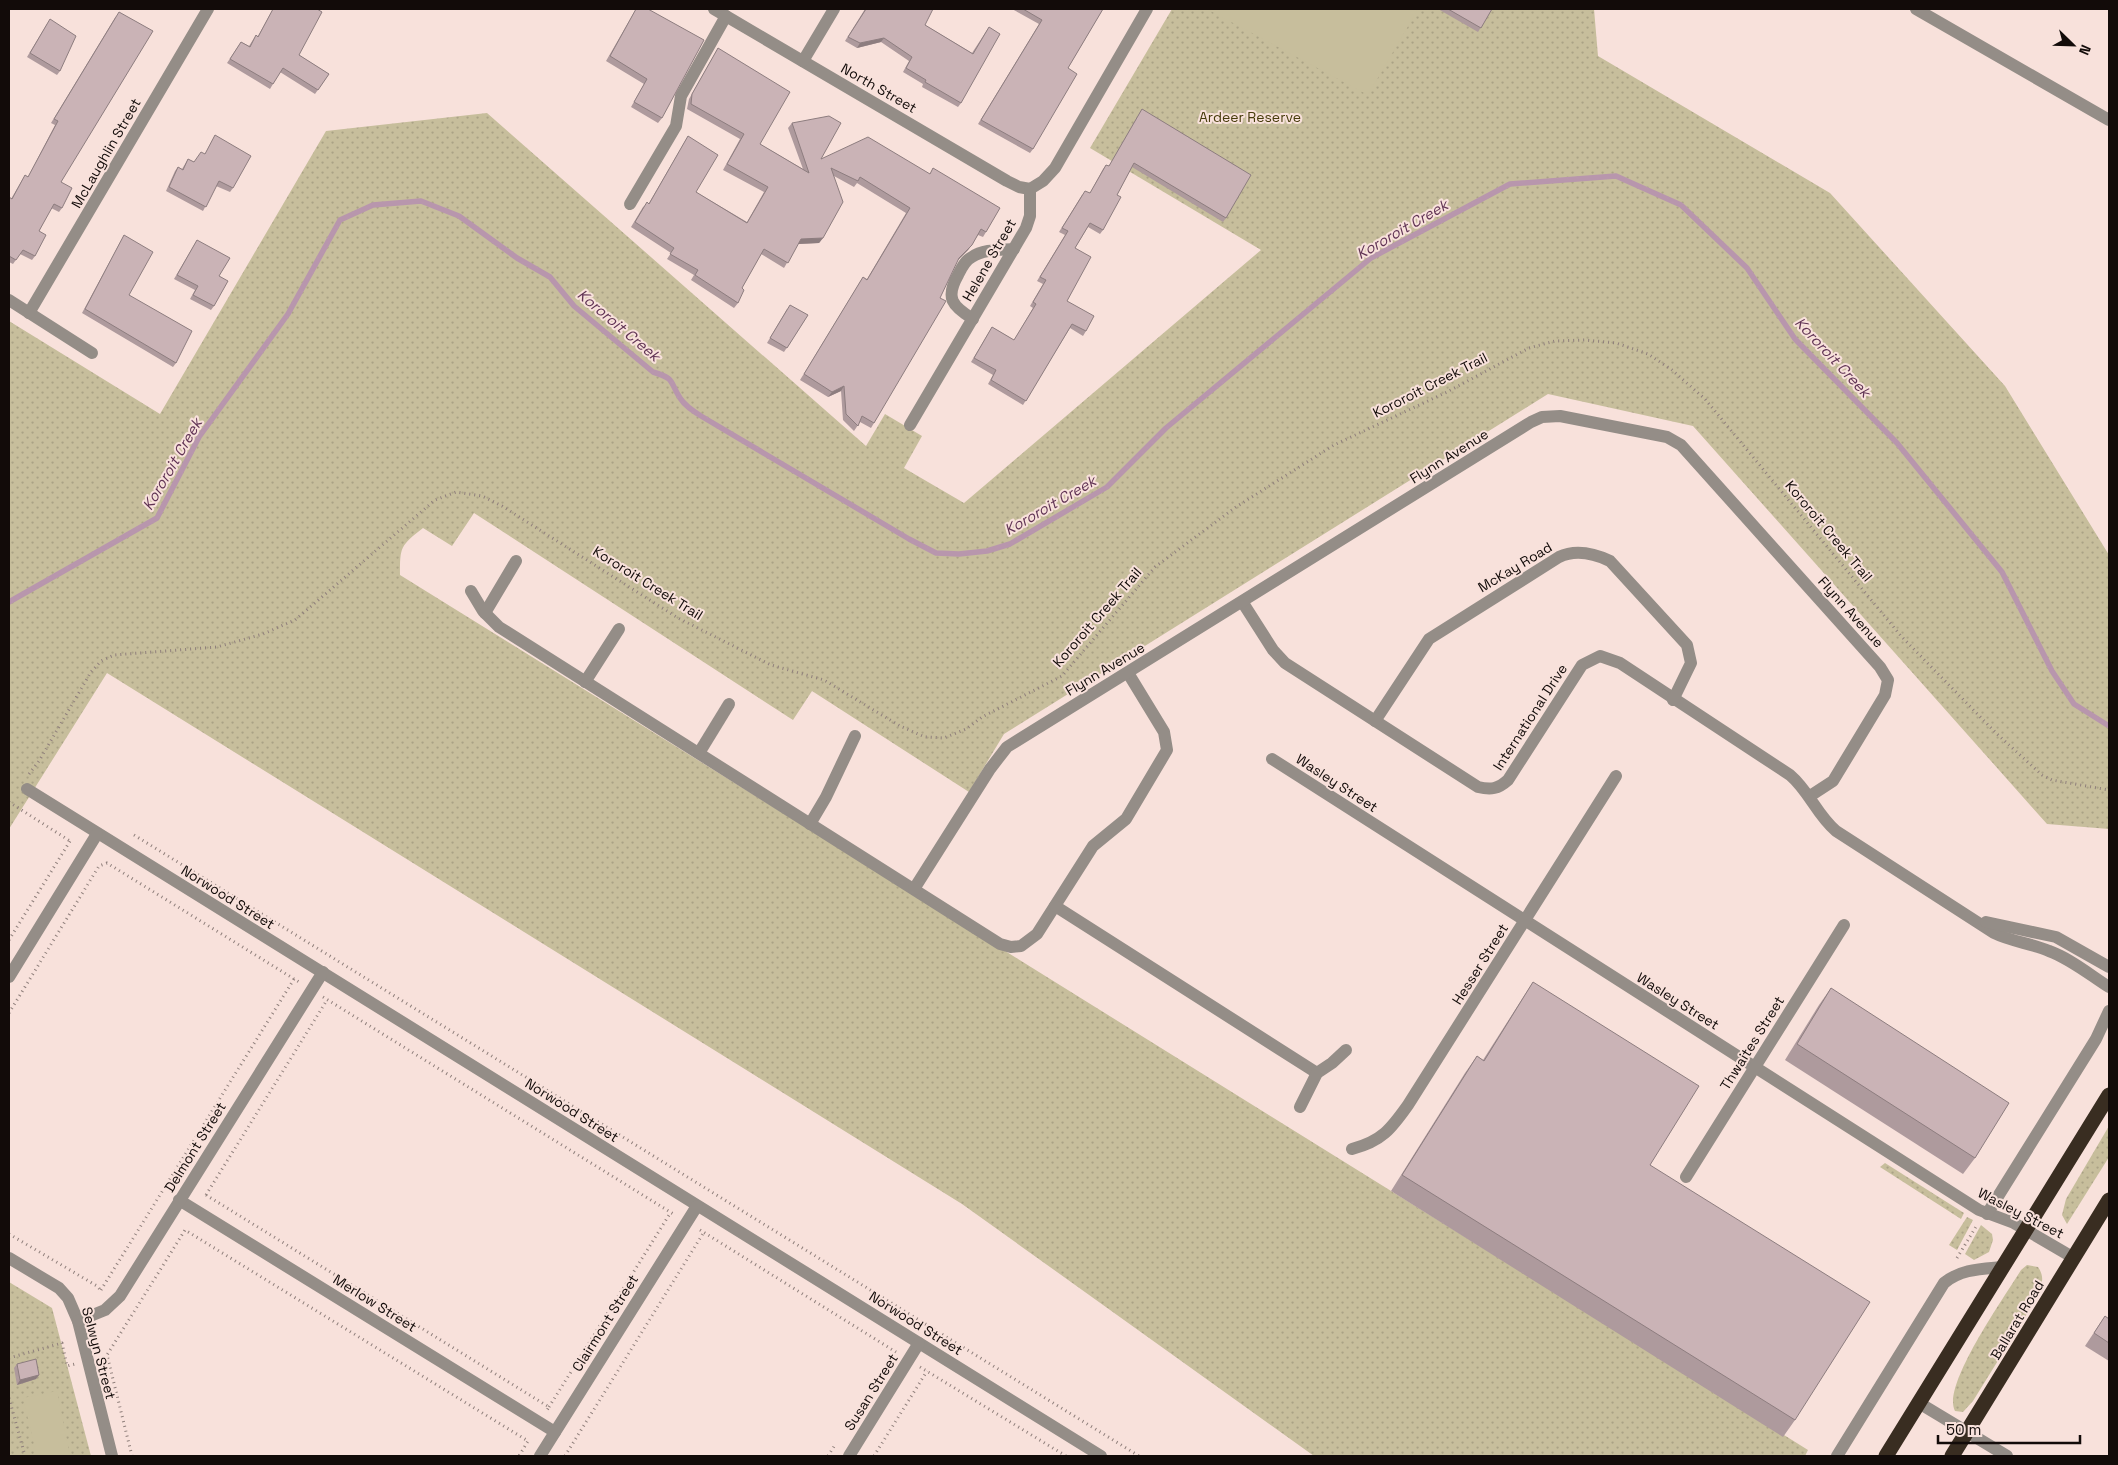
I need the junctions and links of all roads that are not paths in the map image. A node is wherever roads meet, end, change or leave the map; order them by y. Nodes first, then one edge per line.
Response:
1 (208, 9) edge
2 (714, 9) edge
3 (834, 9) edge
4 (1146, 9) edge
5 (1916, 9) edge
6 (1929, 12) edge
7 (726, 16) junction
8 (803, 60) junction
9 (2109, 120) edge
10 (1030, 189) junction
11 (630, 204) dead end
12 (1014, 249) junction
13 (9, 300) edge
14 (29, 313) junction
15 (972, 319) junction
16 (92, 353) dead end
17 (910, 425) dead end
18 (516, 561) dead end
19 (471, 592) dead end
20 (1243, 603) junction
21 (485, 613) junction
22 (619, 629) dead end
23 (1128, 673) junction
24 (585, 682) junction
25 (1673, 700) junction
26 (729, 704) dead end
27 (1375, 721) junction
28 (855, 736) dead end
29 (698, 753) junction
30 (1272, 759) dead end
31 (1616, 776) dead end
32 (26, 784) road end
33 (1810, 796) junction
34 (810, 824) junction
35 (97, 834) junction
36 (914, 889) junction
37 (1056, 906) junction
38 (1972, 918) junction
39 (1524, 921) junction
40 (1844, 924) dead end
41 (2109, 967) edge
42 (322, 972) junction
43 (9, 977) edge
44 (2109, 987) edge
45 (2109, 1011) edge
46 (1346, 1050) dead end
47 (1754, 1067) junction
48 (1317, 1072) junction
49 (2109, 1095) edge
50 (1300, 1107) dead end
51 (1352, 1149) dead end
52 (1686, 1177) dead end
53 (179, 1200) junction
54 (2109, 1200) edge
55 (696, 1206) junction
56 (1987, 1214) junction
57 (2026, 1230) junction
58 (9, 1258) edge
59 (2074, 1258) junction
60 (2002, 1267) junction
61 (78, 1321) junction
62 (919, 1343) junction
63 (1919, 1403) junction
64 (555, 1432) junction
65 (1968, 1432) junction
66 (112, 1456) edge
67 (540, 1456) edge
68 (849, 1456) edge
69 (1101, 1456) edge
70 (1837, 1456) edge
71 (1886, 1456) edge
72 (1952, 1456) edge
73 (2007, 1456) edge

1 - 14 street, McLaughlin Street
2 - 7 street, North Street
3 - 8 street
4 - 10 street
5 - 6 street
6 - 9 street
7 - 8 street, North Street
7 - 11 street
8 - 10 street, North Street
10 - 12 street, Helene Street
12 - 15 street, Helene Street
12 - 15 street
13 - 14 street
14 - 16 street
15 - 17 street, Helene Street
18 - 21 street
19 - 21 street
20 - 23 street, Flynn Avenue
20 - 27 street, International Drive
20 - 33 street, Flynn Avenue
21 - 24 street
22 - 24 street
23 - 36 street, Flynn Avenue
23 - 37 street
24 - 29 street
25 - 27 street, International Drive
25 - 27 street, McKay Road
25 - 33 street, International Drive
26 - 29 street
28 - 34 street
29 - 34 street
30 - 39 street, Wasley Street
31 - 39 street, Hesser Street
32 - 35 street, Norwood Street
33 - 38 street, International Drive
34 - 36 street
35 - 42 street, Norwood Street
35 - 43 street
36 - 37 street
37 - 48 street
38 - 41 street, International Drive
38 - 44 street, International Drive
39 - 47 street, Wasley Street
39 - 51 street, Hesser Street
40 - 47 street, Thwaites Street
42 - 53 street, Delmont Street
42 - 55 street, Norwood Street
45 - 56 street
46 - 48 street
47 - 52 street, Thwaites Street
47 - 56 street, Wasley Street
48 - 50 street
49 - 57 highway
53 - 61 street, Delmont Street
53 - 64 street, Merlow Street
54 - 59 highway, Ballarat Road
55 - 62 street, Norwood Street
55 - 64 street, Clairmont Street
56 - 57 street, Wasley Street
57 - 59 street, Wasley Street
57 - 60 highway
58 - 61 street, Selwyn Street
59 - 65 highway, Ballarat Road
60 - 63 highway
60 - 70 street
61 - 66 street, Selwyn Street
62 - 68 street, Susan Street
62 - 69 street, Norwood Street
63 - 65 street
63 - 71 highway
64 - 67 street, Clairmont Street
65 - 72 highway, Ballarat Road
65 - 73 street

